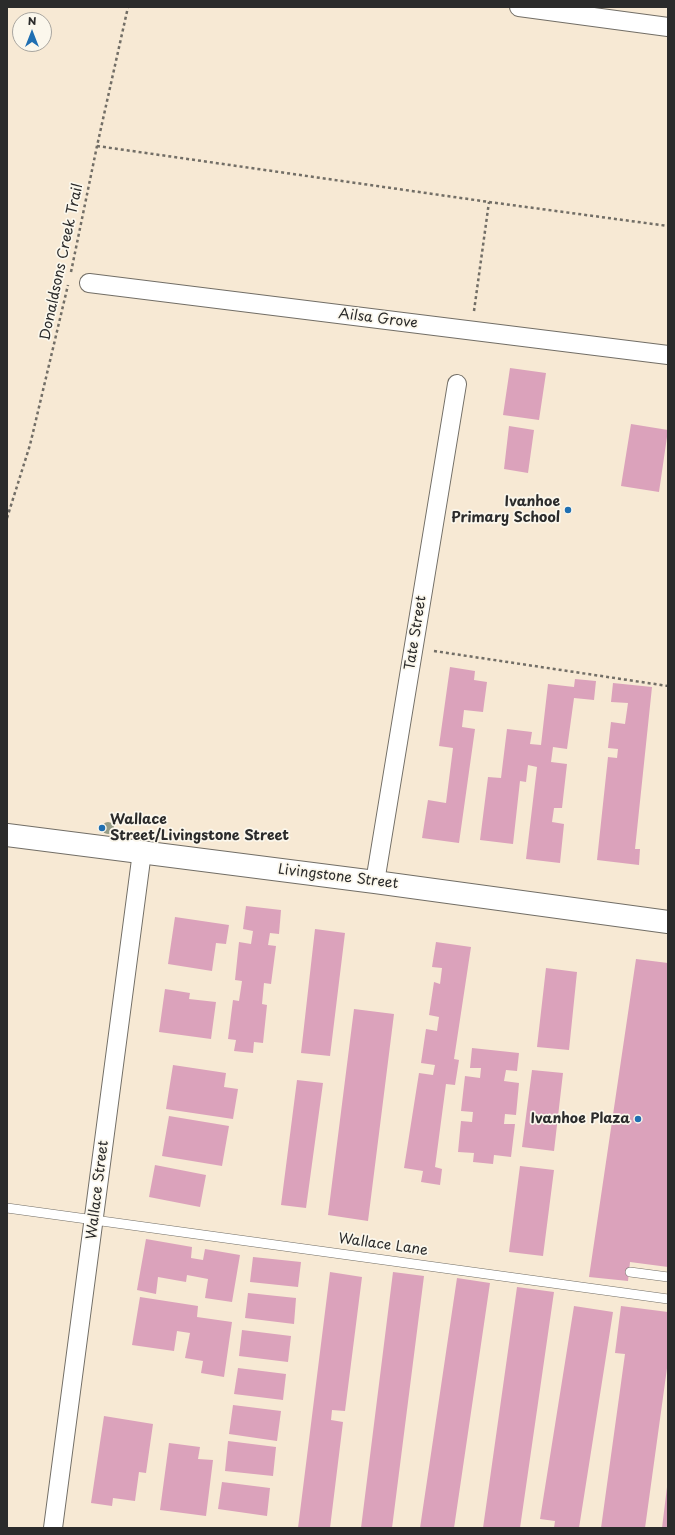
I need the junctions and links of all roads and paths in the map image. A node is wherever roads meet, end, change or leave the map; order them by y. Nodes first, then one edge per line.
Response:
1 (128, 7) edge
2 (520, 7) edge
3 (668, 27) edge
4 (97, 146) junction
5 (489, 202) junction
6 (668, 226) edge
7 (70, 276) dead end
8 (69, 281) dead end
9 (89, 283) dead end
10 (471, 330) junction
11 (668, 354) edge
12 (457, 384) dead end
13 (7, 518) edge
14 (413, 648) junction
15 (668, 686) edge
16 (7, 835) edge
17 (142, 852) junction
18 (375, 882) junction
19 (668, 922) edge
20 (7, 1208) edge
21 (94, 1220) junction
22 (630, 1272) dead end
23 (668, 1277) edge
24 (668, 1299) edge
25 (54, 1528) edge

1 - 4 path, Donaldsons Creek Trail
2 - 3 street
4 - 5 path
4 - 7 path, Donaldsons Creek Trail
5 - 6 path
5 - 10 path
8 - 13 path, Donaldsons Creek Trail
9 - 10 street, Ailsa Grove
10 - 11 street, Ailsa Grove
12 - 14 street, Tate Street
14 - 15 path
14 - 18 street, Tate Street
16 - 17 main road, Livingstone Street
17 - 18 main road, Livingstone Street
17 - 21 street, Wallace Street
18 - 19 main road, Livingstone Street
20 - 21 lane, Wallace Lane
21 - 24 lane, Wallace Lane
21 - 25 street, Wallace Street
22 - 23 lane

